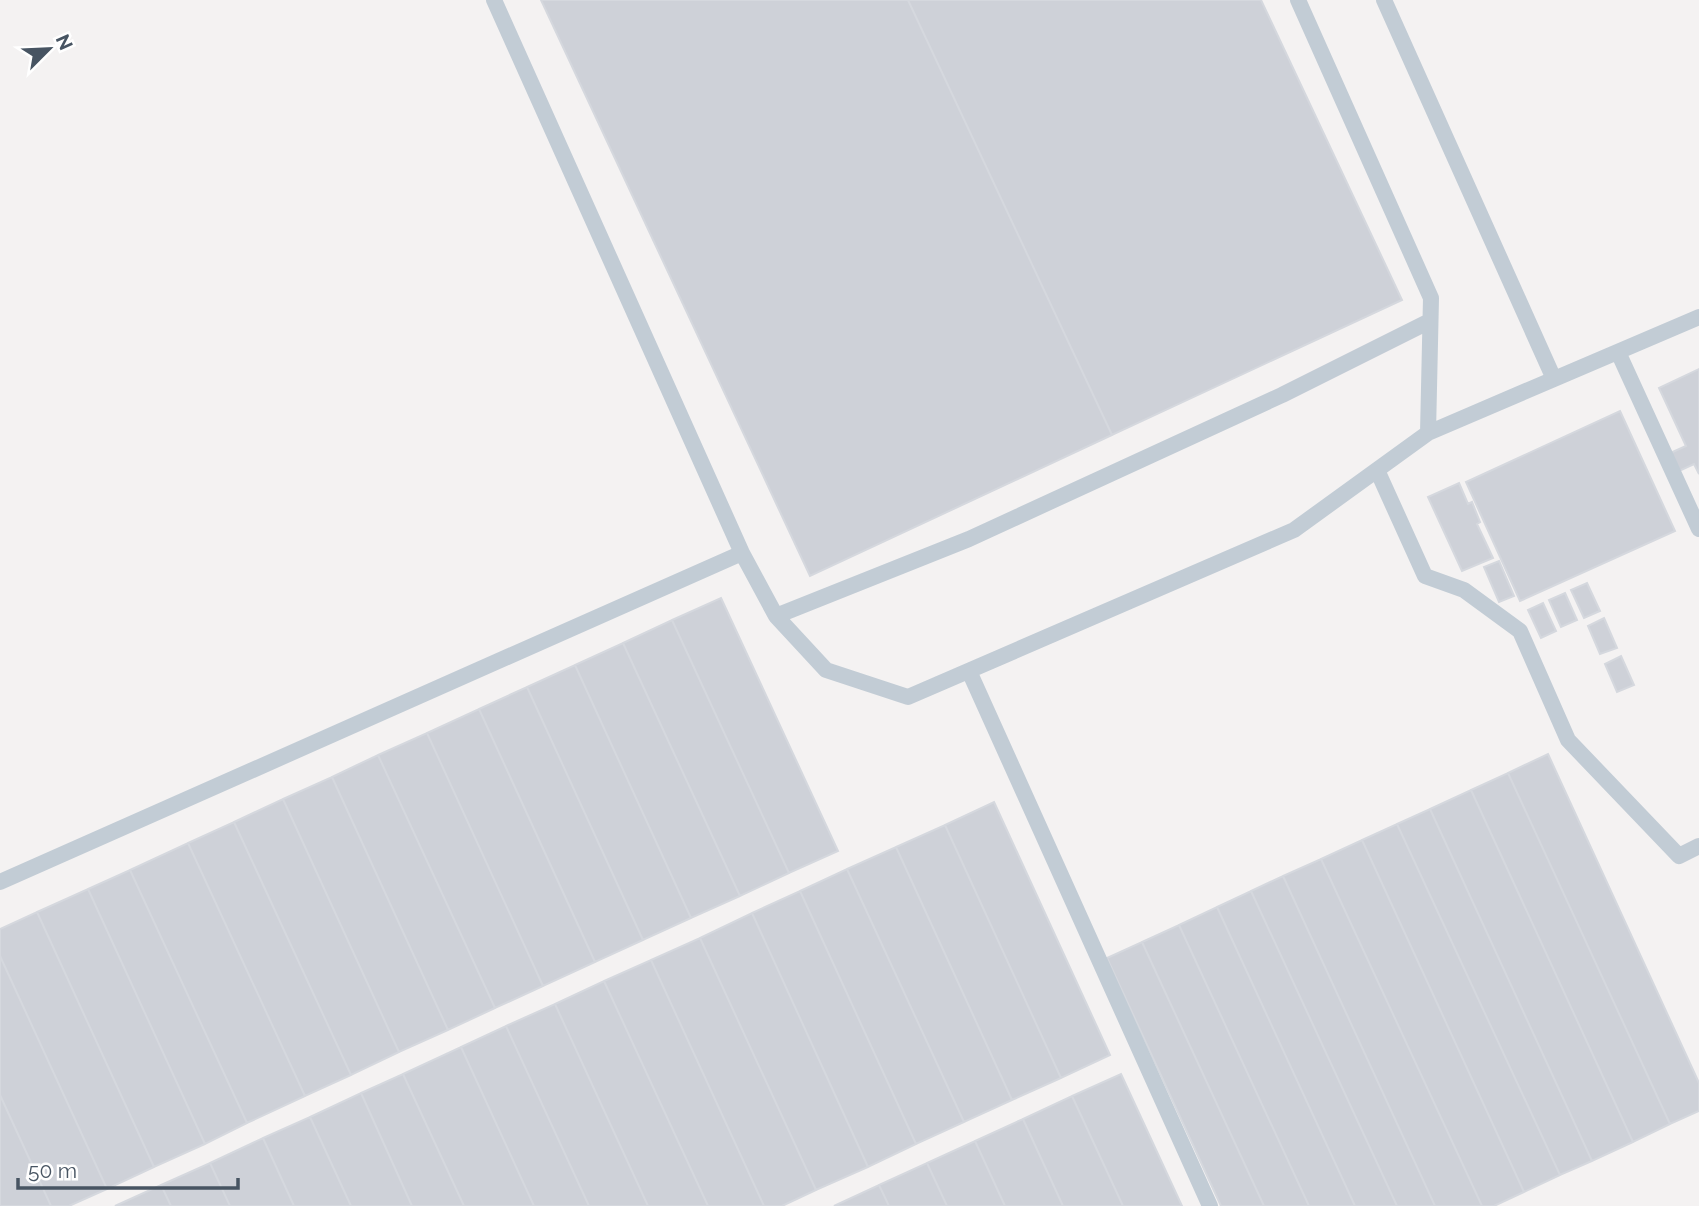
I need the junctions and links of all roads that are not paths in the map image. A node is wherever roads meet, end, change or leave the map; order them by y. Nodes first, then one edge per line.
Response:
1 (494, 0) edge
2 (1298, 0) edge
3 (1384, 0) edge
4 (1699, 317) edge
5 (1430, 321) junction
6 (1618, 352) junction
7 (1554, 379) junction
8 (1428, 433) junction
9 (1377, 470) junction
10 (1699, 528) edge
11 (743, 553) junction
12 (776, 616) junction
13 (969, 671) junction
14 (1699, 846) edge
15 (0, 882) edge
16 (1210, 1206) edge

1 - 11 lane
2 - 5 lane
3 - 7 lane
4 - 6 lane
5 - 8 lane
5 - 12 lane
6 - 7 lane
6 - 10 lane
7 - 8 lane
8 - 9 lane
9 - 13 lane
9 - 14 lane
11 - 12 lane
11 - 15 lane
12 - 13 lane
13 - 16 lane

